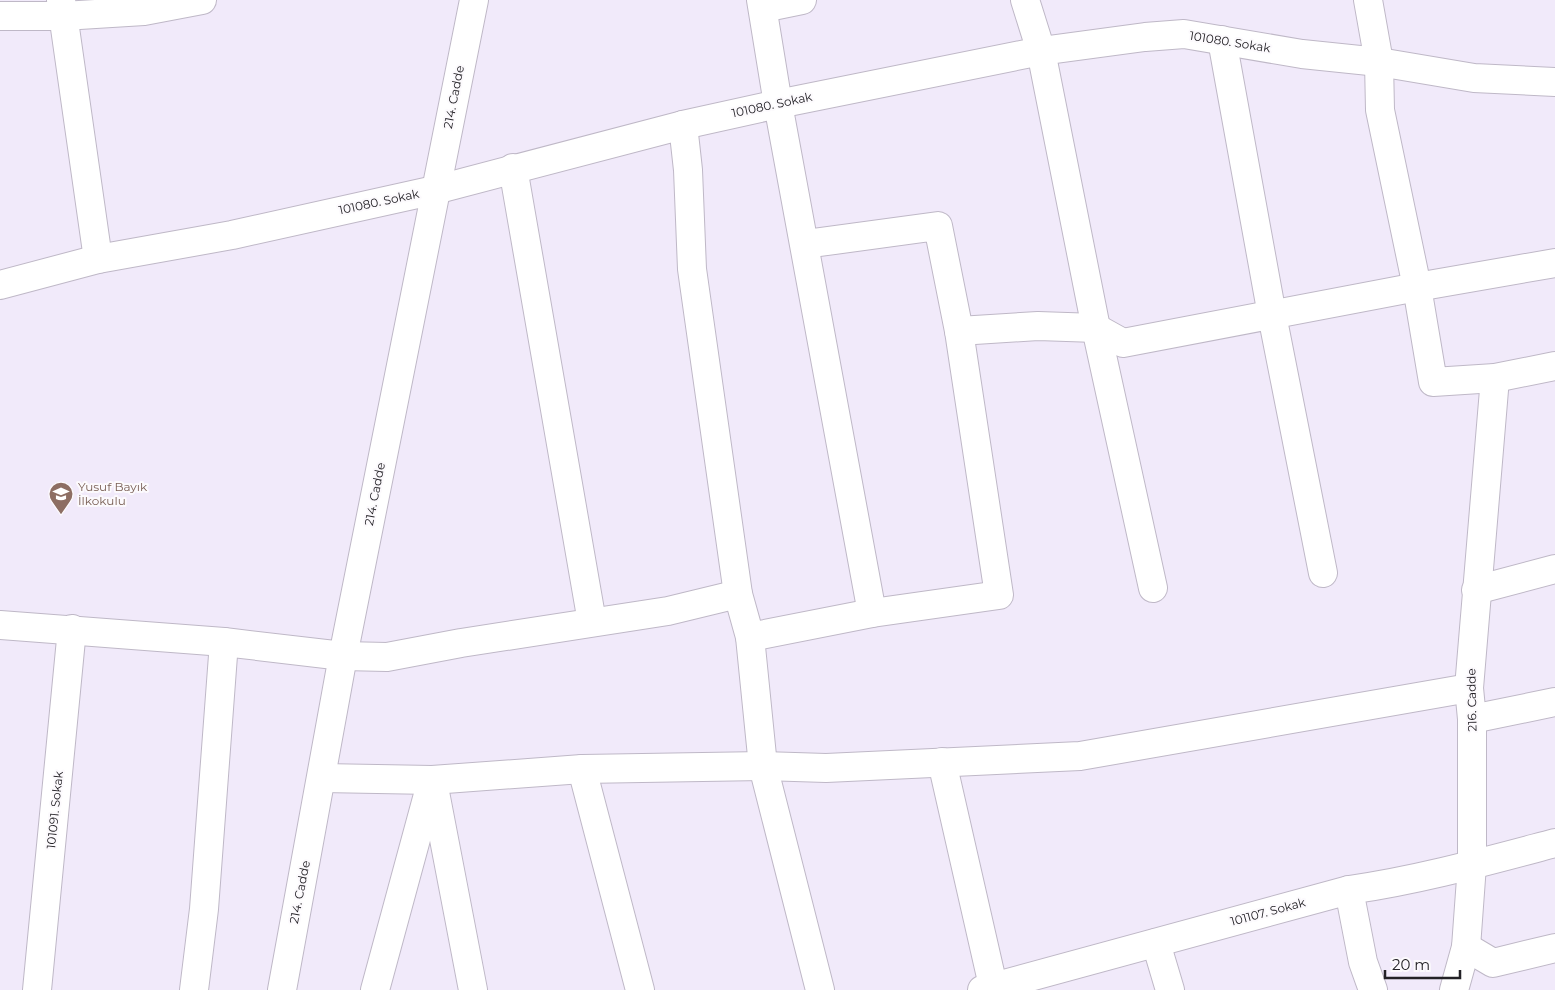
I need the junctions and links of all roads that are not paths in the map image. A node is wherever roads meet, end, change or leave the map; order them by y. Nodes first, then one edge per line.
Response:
1 (202, 0) edge
2 (474, 0) edge
3 (802, 0) edge
4 (1025, 0) edge
5 (1368, 0) edge
6 (762, 4) edge
7 (62, 8) edge
8 (0, 16) edge
9 (1222, 40) junction
10 (1042, 51) junction
11 (1379, 62) junction
12 (1554, 85) edge
13 (778, 104) junction
14 (683, 124) junction
15 (513, 168) junction
16 (435, 190) junction
17 (805, 244) junction
18 (98, 259) junction
19 (1555, 263) edge
20 (0, 285) edge
21 (1417, 287) junction
22 (1272, 315) junction
23 (1096, 328) junction
24 (959, 332) junction
25 (1555, 366) edge
26 (1495, 378) junction
27 (1555, 569) edge
28 (1323, 573) dead end
29 (1153, 588) dead end
30 (1476, 590) junction
31 (738, 594) junction
32 (872, 613) junction
33 (592, 622) junction
34 (0, 625) edge
35 (72, 629) junction
36 (750, 636) junction
37 (224, 642) junction
38 (343, 656) junction
39 (1469, 688) junction
40 (1555, 702) edge
41 (1472, 719) junction
42 (942, 762) junction
43 (763, 766) junction
44 (582, 769) junction
45 (322, 778) junction
46 (432, 780) junction
47 (1555, 843) edge
48 (1472, 865) junction
49 (1350, 890) junction
50 (1156, 943) junction
51 (1466, 947) junction
52 (1555, 948) edge
53 (990, 989) edge
54 (37, 990) edge
55 (194, 990) edge
56 (282, 990) edge
57 (376, 990) edge
58 (473, 990) edge
59 (640, 990) edge
60 (820, 990) edge
61 (1170, 990) edge
62 (1373, 990) edge
63 (1454, 990) edge

1 - 7 street
2 - 16 street, 214. Cadde
3 - 6 street
4 - 10 street
5 - 11 street
6 - 13 street
7 - 8 street
7 - 18 street
9 - 10 street, 101080. Sokak
9 - 11 street, 101080. Sokak
9 - 22 street
10 - 13 street, 101080. Sokak
10 - 23 street
11 - 12 street, 101080. Sokak
11 - 21 street
13 - 14 street, 101080. Sokak
13 - 17 street
14 - 15 street, 101080. Sokak
14 - 31 street
15 - 16 street, 101080. Sokak
15 - 33 street
16 - 18 street, 101080. Sokak
16 - 38 street, 214. Cadde
17 - 24 street
17 - 32 street
18 - 20 street, 101080. Sokak
19 - 21 street
21 - 22 street
21 - 26 street
22 - 23 street
22 - 28 street
23 - 24 street
23 - 29 street
24 - 32 street
25 - 26 street
26 - 30 street, 216. Cadde
27 - 30 street
30 - 39 street, 216. Cadde
31 - 33 street
31 - 36 street
32 - 36 street
33 - 38 street
34 - 35 street
35 - 37 street
35 - 54 street, 101091. Sokak
36 - 43 street
37 - 38 street
37 - 55 street
38 - 45 street, 214. Cadde
39 - 41 street, 216. Cadde
39 - 42 street
40 - 41 street
41 - 48 street, 216. Cadde
42 - 43 street
42 - 53 street
43 - 44 street
43 - 60 street
44 - 46 street
44 - 59 street
45 - 46 street
45 - 56 street, 214. Cadde
46 - 57 street
46 - 58 street
47 - 48 street, 101107. Sokak
48 - 49 street, 101107. Sokak
48 - 51 street, 216. Cadde
49 - 50 street, 101107. Sokak
49 - 62 street
50 - 53 street, 101107. Sokak
50 - 61 street
51 - 52 street
51 - 63 street, 216. Cadde

